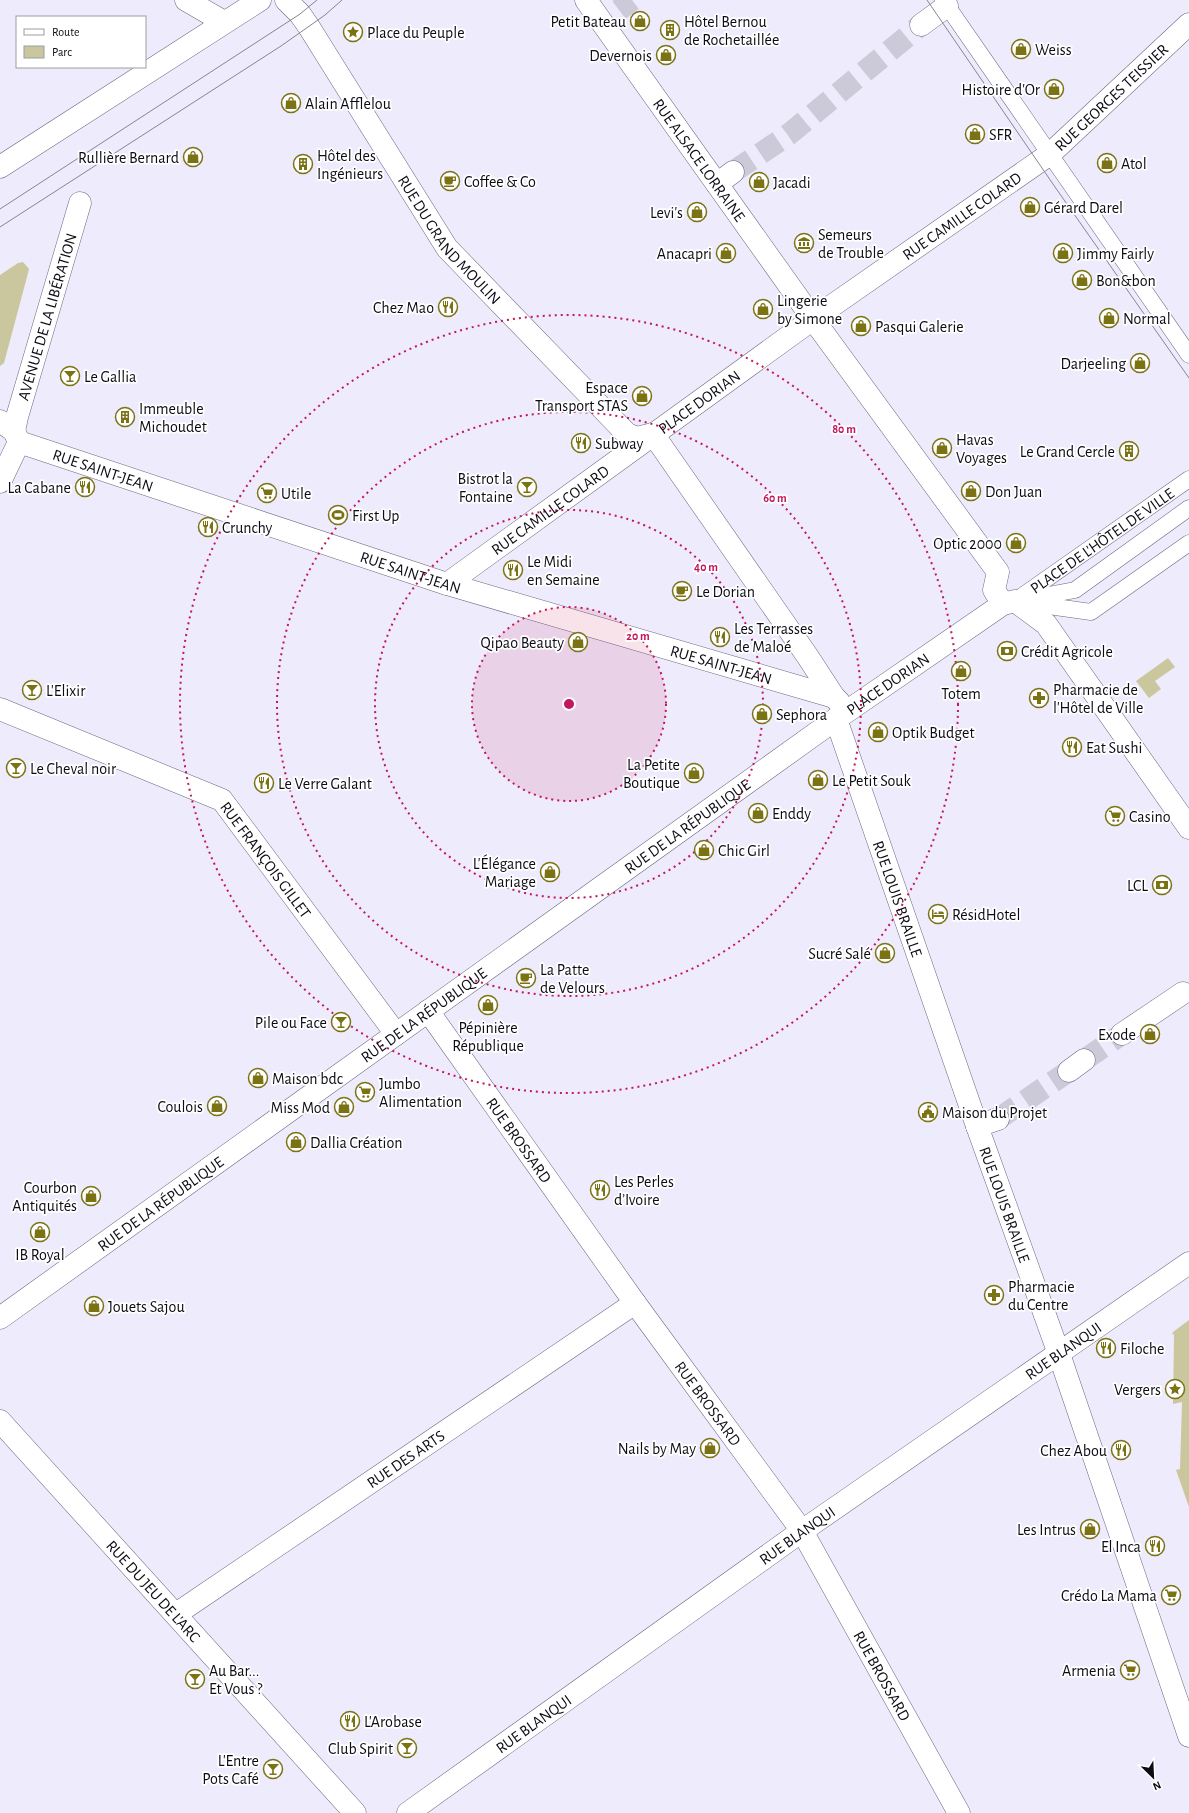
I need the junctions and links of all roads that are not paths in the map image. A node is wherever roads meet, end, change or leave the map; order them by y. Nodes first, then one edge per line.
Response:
1 (186, 0) edge
2 (260, 0) edge
3 (286, 0) edge
4 (586, 0) edge
5 (945, 3) edge
6 (224, 22) junction
7 (1189, 24) edge
8 (921, 25) tunnel mouth
9 (1050, 154) junction
10 (0, 167) edge
11 (80, 203) dead end
12 (813, 319) junction
13 (1189, 354) edge
14 (11, 431) edge
15 (653, 434) junction
16 (1189, 479) edge
17 (0, 482) edge
18 (1189, 508) edge
19 (1189, 543) edge
20 (447, 584) junction
21 (1009, 602) junction
22 (0, 709) edge
23 (839, 709) junction
24 (1189, 828) edge
25 (1183, 993) dead end
26 (428, 1011) junction
27 (396, 1034) junction
28 (1122, 1034) tunnel mouth
29 (998, 1119) tunnel mouth
30 (977, 1126) junction
31 (1189, 1263) edge
32 (635, 1303) junction
33 (0, 1318) edge
34 (1059, 1354) junction
35 (0, 1420) edge
36 (802, 1531) junction
37 (176, 1614) junction
38 (1189, 1736) edge
39 (355, 1813) edge
40 (408, 1813) edge
41 (959, 1813) edge

1 - 6 street
2 - 6 street
3 - 15 street, RUE DU GRAND MOULIN
4 - 12 street, RUE ALSACE LORRAINE
5 - 8 street
5 - 9 lane
6 - 10 street
7 - 9 street, RUE GEORGES TEISSIER
9 - 12 street, RUE CAMILLE COLARD
9 - 13 lane
11 - 14 street, AVENUE DE LA LIBÉRATION
12 - 15 street, PLACE DORIAN
12 - 21 street
14 - 17 street, AVENUE DE LA LIBÉRATION
14 - 20 street, RUE SAINT-JEAN
15 - 20 street, RUE CAMILLE COLARD
15 - 23 street, PLACE DORIAN
16 - 21 lane, PLACE DE L'HÔTEL DE VILLE
18 - 21 lane, PLACE DE L'HÔTEL DE VILLE
19 - 21 lane, PLACE DE L'HÔTEL DE VILLE
20 - 23 street, RUE SAINT-JEAN
21 - 23 street, PLACE DORIAN
21 - 24 street, PLACE DE L'HÔTEL DE VILLE
22 - 27 street, RUE FRANÇOIS GILLET
23 - 26 street, RUE DE LA RÉPUBLIQUE
23 - 30 street, RUE LOUIS BRAILLE
25 - 28 street
26 - 27 street, RUE DE LA RÉPUBLIQUE
26 - 32 street, RUE BROSSARD
27 - 33 street, RUE DE LA RÉPUBLIQUE
29 - 30 street
30 - 34 street, RUE LOUIS BRAILLE
31 - 34 street, RUE BLANQUI
32 - 36 street, RUE BROSSARD
32 - 37 street, RUE DES ARTS
34 - 36 street, RUE BLANQUI
34 - 38 street, RUE LOUIS BRAILLE
35 - 37 street, RUE DU JEU DE L'ARC
36 - 40 street, RUE BLANQUI
36 - 41 street, RUE BROSSARD
37 - 39 street, RUE DU JEU DE L'ARC

